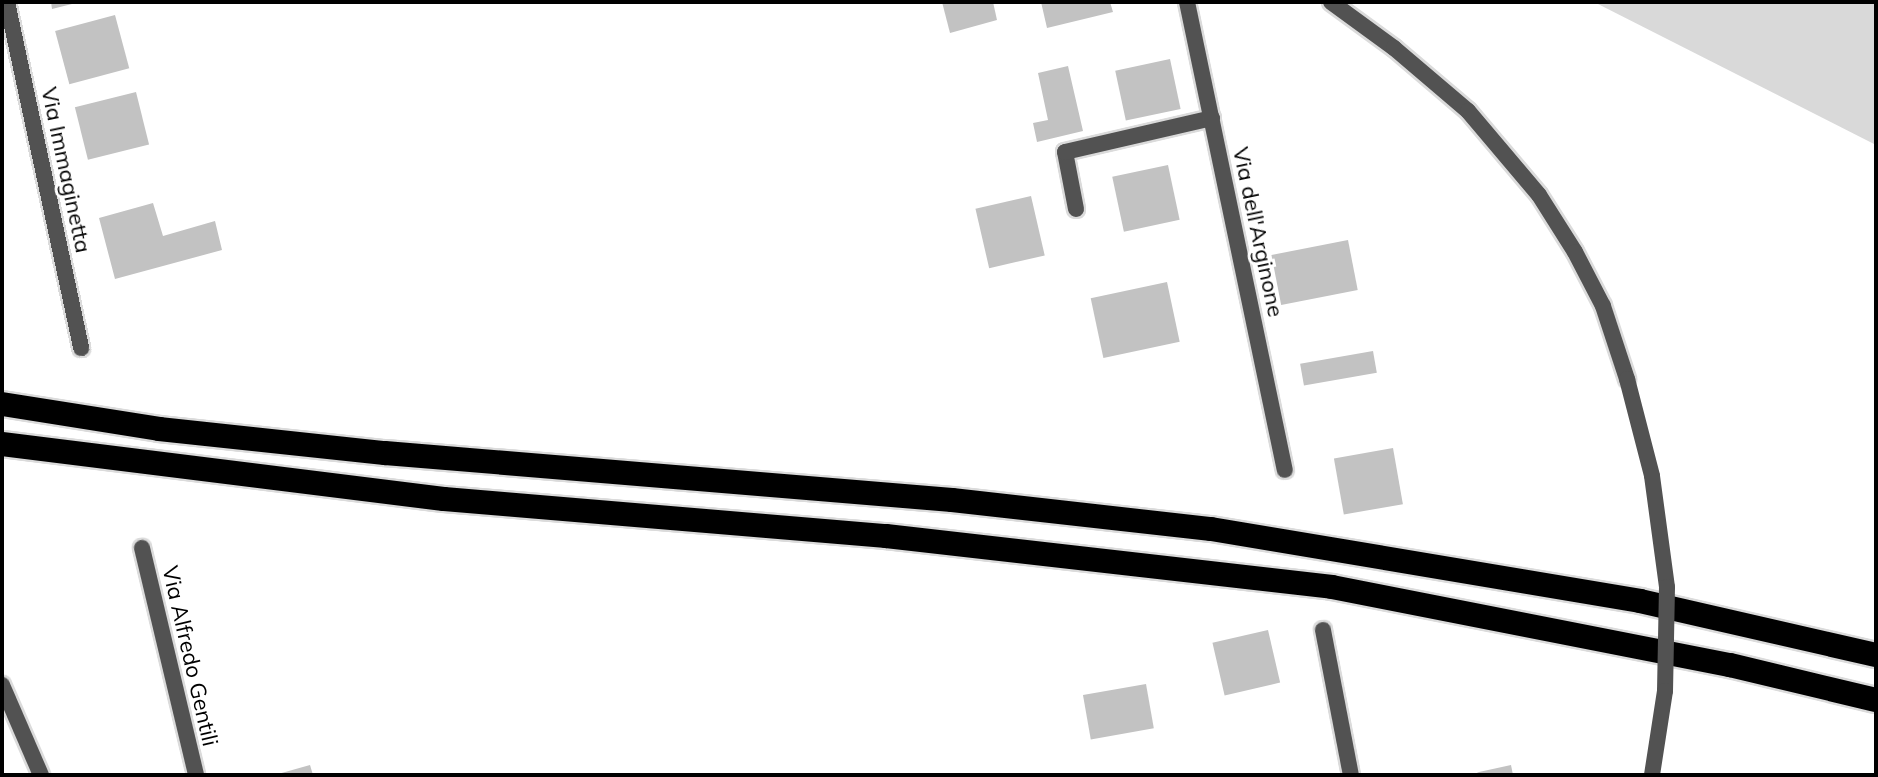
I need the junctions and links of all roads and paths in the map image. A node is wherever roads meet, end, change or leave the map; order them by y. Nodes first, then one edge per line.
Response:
1 (7, 2) edge
2 (1187, 2) edge
3 (1331, 2) edge
4 (1212, 118) junction
5 (1076, 209) dead end
6 (81, 348) dead end
7 (2, 404) edge
8 (2, 444) edge
9 (1285, 470) dead end
10 (142, 548) dead end
11 (1323, 630) dead end
12 (1876, 655) edge
13 (2, 685) edge
14 (1876, 700) edge
15 (41, 775) edge
16 (196, 775) edge
17 (1351, 775) edge
18 (1652, 775) edge

1 - 6 street, Via Immaginetta
2 - 4 street, Via dell'Arginone
3 - 18 street, bridge
4 - 5 street
4 - 9 street, Via dell'Arginone
7 - 12 highway
8 - 14 highway
10 - 16 street, Via Alfredo Gentili
11 - 17 street
13 - 15 street

